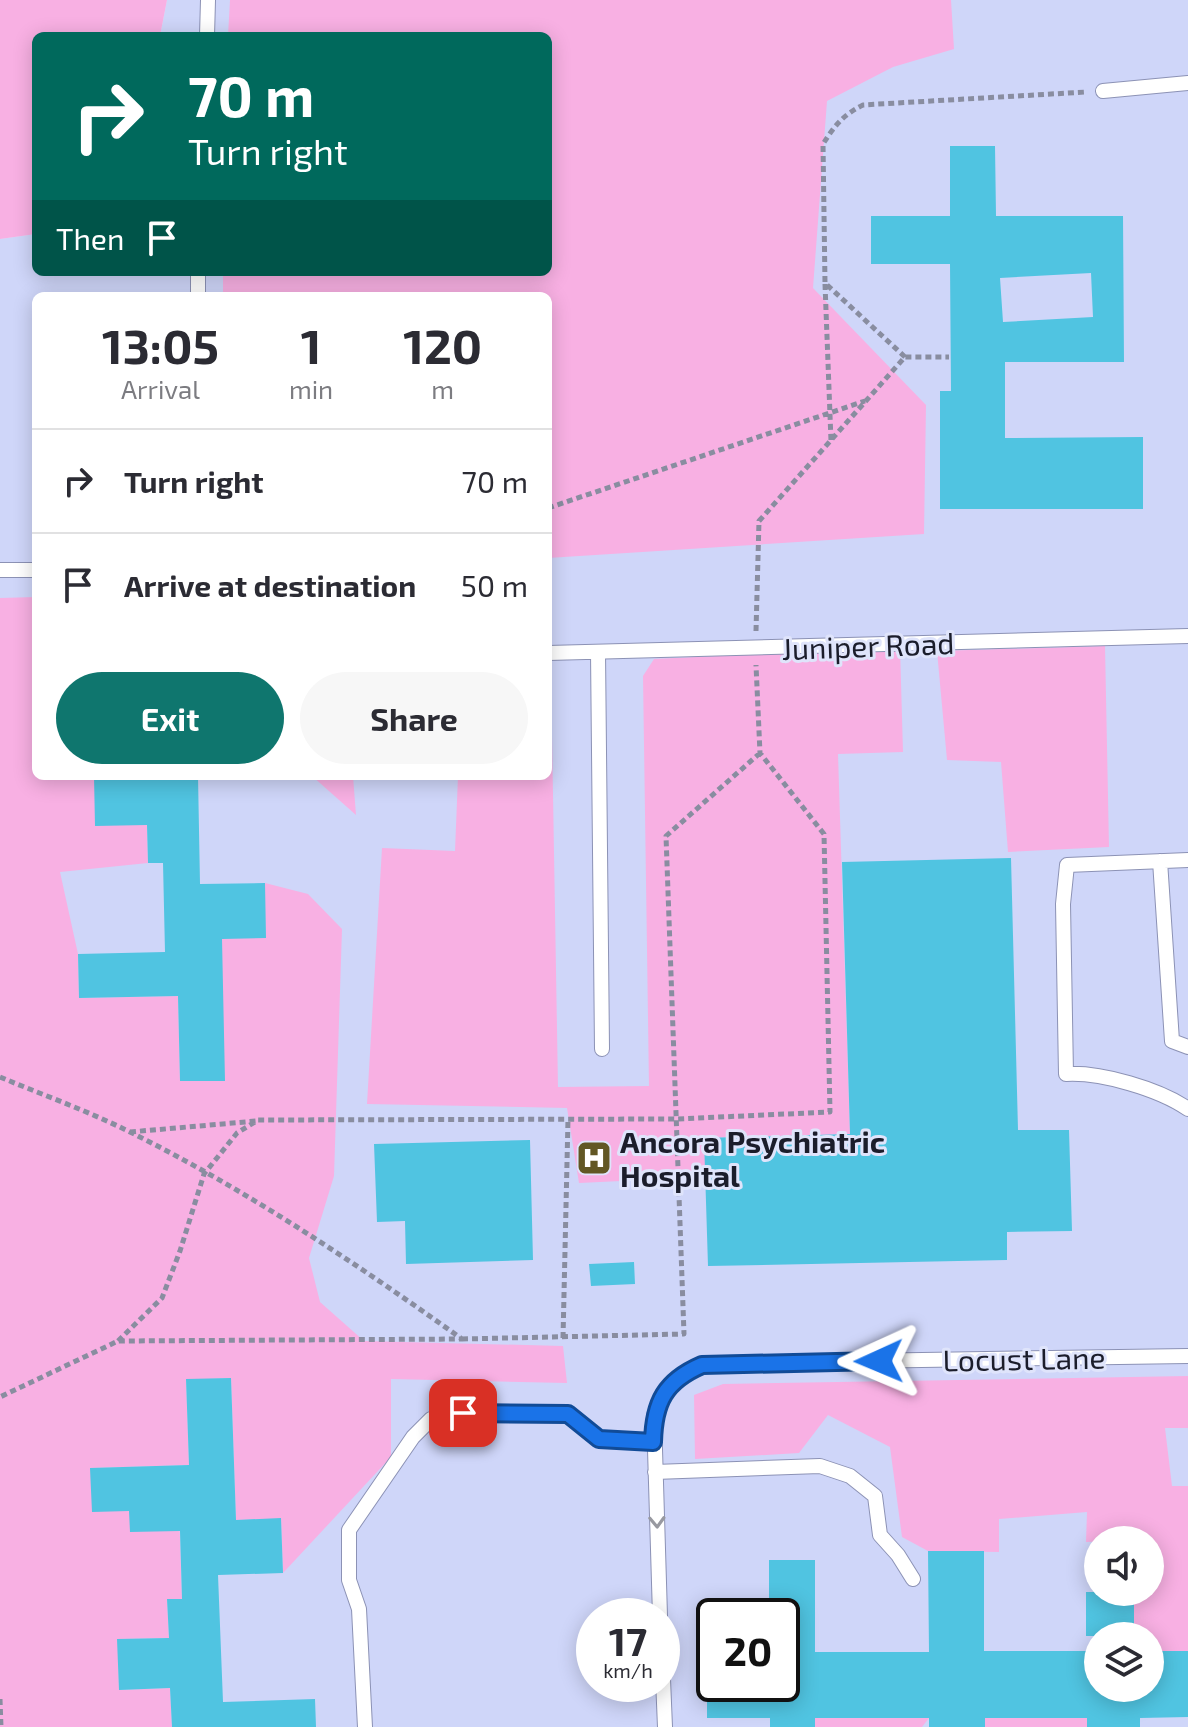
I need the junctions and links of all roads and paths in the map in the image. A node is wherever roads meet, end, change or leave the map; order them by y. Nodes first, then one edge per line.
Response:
1 (208, 0) edge
2 (207, 32) edge
3 (1188, 83) edge
4 (1103, 91) joint
5 (825, 283) junction
6 (905, 357) junction
7 (949, 357) dead end
8 (869, 400) junction
9 (830, 412) junction
10 (831, 441) junction
11 (552, 507) edge
12 (0, 570) edge
13 (32, 570) edge
14 (1188, 636) edge
15 (756, 648) junction
16 (598, 652) junction
17 (552, 653) edge
18 (760, 753) junction
19 (1188, 860) edge
20 (1160, 861) junction
21 (1188, 1047) edge
22 (602, 1049) dead end
23 (0, 1077) edge
24 (1188, 1109) edge
25 (568, 1119) junction
26 (676, 1119) junction
27 (258, 1120) junction
28 (129, 1132) junction
29 (204, 1174) junction
30 (563, 1338) junction
31 (462, 1339) junction
32 (118, 1341) junction
33 (1188, 1356) edge
34 (0, 1397) edge
35 (653, 1442) junction
36 (655, 1472) junction
37 (913, 1579) dead end
38 (659, 1598) edge
39 (0, 1699) edge
40 (664, 1702) edge
41 (1, 1727) edge
42 (365, 1727) edge
43 (665, 1727) edge

1 - 2 lane
3 - 4 lane
4 - 5 path
5 - 6 path
5 - 9 path
6 - 7 path
6 - 8 path
8 - 9 path
8 - 10 path
9 - 10 path
9 - 11 path
10 - 15 path
12 - 13 lane
14 - 15 lane, Juniper Road
15 - 16 lane, Juniper Road
15 - 18 path
16 - 17 lane, Juniper Road
16 - 22 lane
18 - 26 path
18 - 26 path
19 - 20 lane
20 - 21 lane
20 - 24 lane
23 - 28 path
25 - 26 path
25 - 27 path
25 - 30 path
26 - 30 path
27 - 28 path
27 - 29 path
28 - 29 path
29 - 31 path
29 - 32 path
30 - 31 path
31 - 32 path
32 - 34 path
33 - 35 lane, Locust Lane
35 - 36 lane, Locust Lane
35 - 42 lane
36 - 37 lane
36 -> 38 lane, Locust Lane
39 - 41 path
40 - 43 lane

